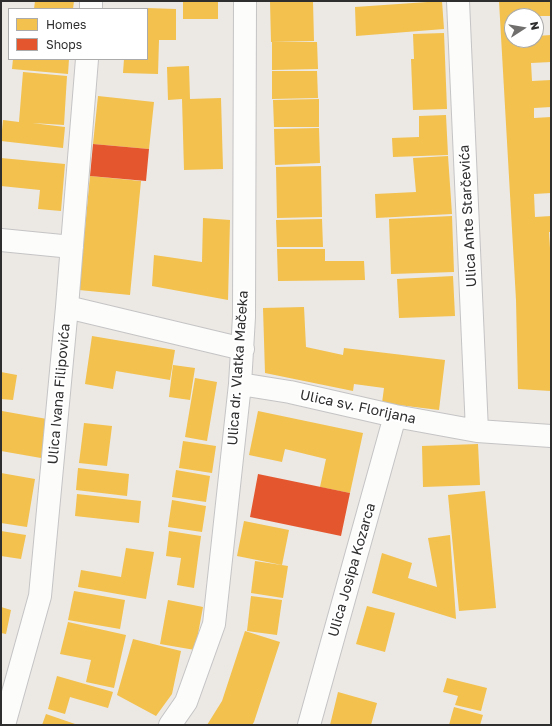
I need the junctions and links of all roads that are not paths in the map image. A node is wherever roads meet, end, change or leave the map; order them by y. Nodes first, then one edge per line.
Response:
1 (245, 1) edge
2 (458, 1) edge
3 (87, 60) edge
4 (1, 240) edge
5 (72, 247) junction
6 (67, 307) junction
7 (243, 349) junction
8 (240, 384) junction
9 (395, 416) junction
10 (477, 431) junction
11 (551, 436) edge
12 (4, 725) edge
13 (170, 725) edge
14 (309, 725) edge

1 - 7 street, Ulica dr. Vlatka Mačeka
2 - 10 street, Ulica Ante Starčevića
3 - 5 street, Ulica Ivana Filipovića
4 - 5 street
5 - 6 street, Ulica Ivana Filipovića
6 - 7 street
6 - 12 street, Ulica Ivana Filipovića
7 - 8 street, Ulica dr. Vlatka Mačeka
8 - 9 street, Ulica sv. Florijana
8 - 13 street, Ulica dr. Vlatka Mačeka
9 - 10 street, Ulica sv. Florijana
9 - 14 street, Ulica Josipa Kozarca
10 - 11 street, Ulica sv. Florijana

